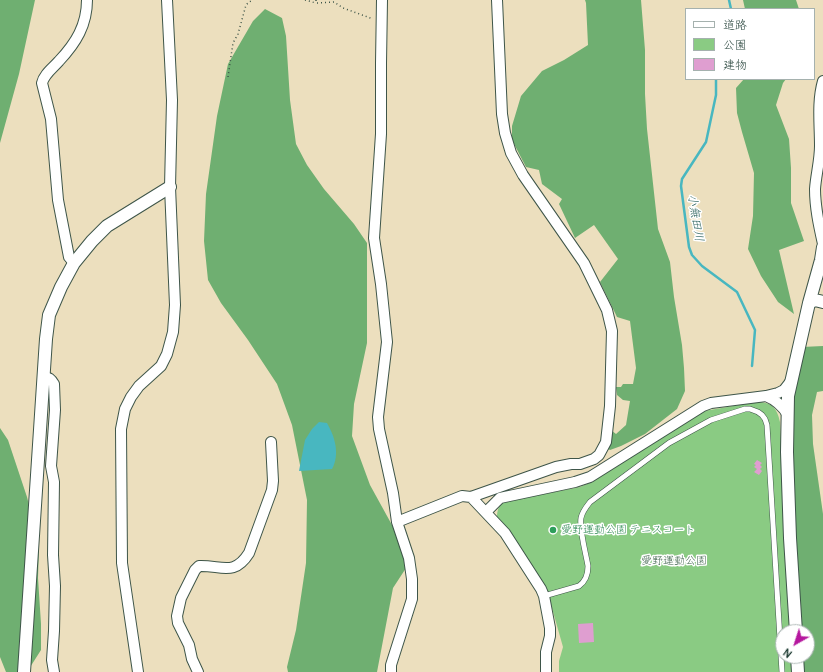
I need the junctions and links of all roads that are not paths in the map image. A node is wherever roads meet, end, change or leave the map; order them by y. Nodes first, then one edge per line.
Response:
1 (87, 0) edge
2 (167, 0) edge
3 (382, 0) edge
4 (497, 0) edge
5 (823, 81) edge
6 (170, 187) junction
7 (823, 246) edge
8 (74, 263) junction
9 (823, 302) edge
10 (809, 303) junction
11 (43, 377) junction
12 (791, 381) junction
13 (766, 396) junction
14 (788, 415) junction
15 (271, 442) dead end
16 (471, 497) junction
17 (486, 512) junction
18 (397, 522) junction
19 (544, 596) junction
20 (795, 624) edge
21 (24, 672) edge
22 (54, 672) edge
23 (138, 672) edge
24 (198, 672) edge
25 (391, 672) edge
26 (546, 672) edge
27 (782, 672) edge

1 - 8 street
2 - 6 street
3 - 18 street
4 - 16 street
5 - 7 street
6 - 8 street
6 - 23 street
7 - 10 street
8 - 11 street
9 - 10 street
10 - 12 street
11 - 21 street
11 - 22 street
12 - 13 street
12 - 14 street
13 - 14 street
13 - 17 street
14 - 20 street
15 - 24 street
16 - 17 street
16 - 18 street
17 - 19 street
18 - 25 street
19 - 26 street
19 - 27 lane

